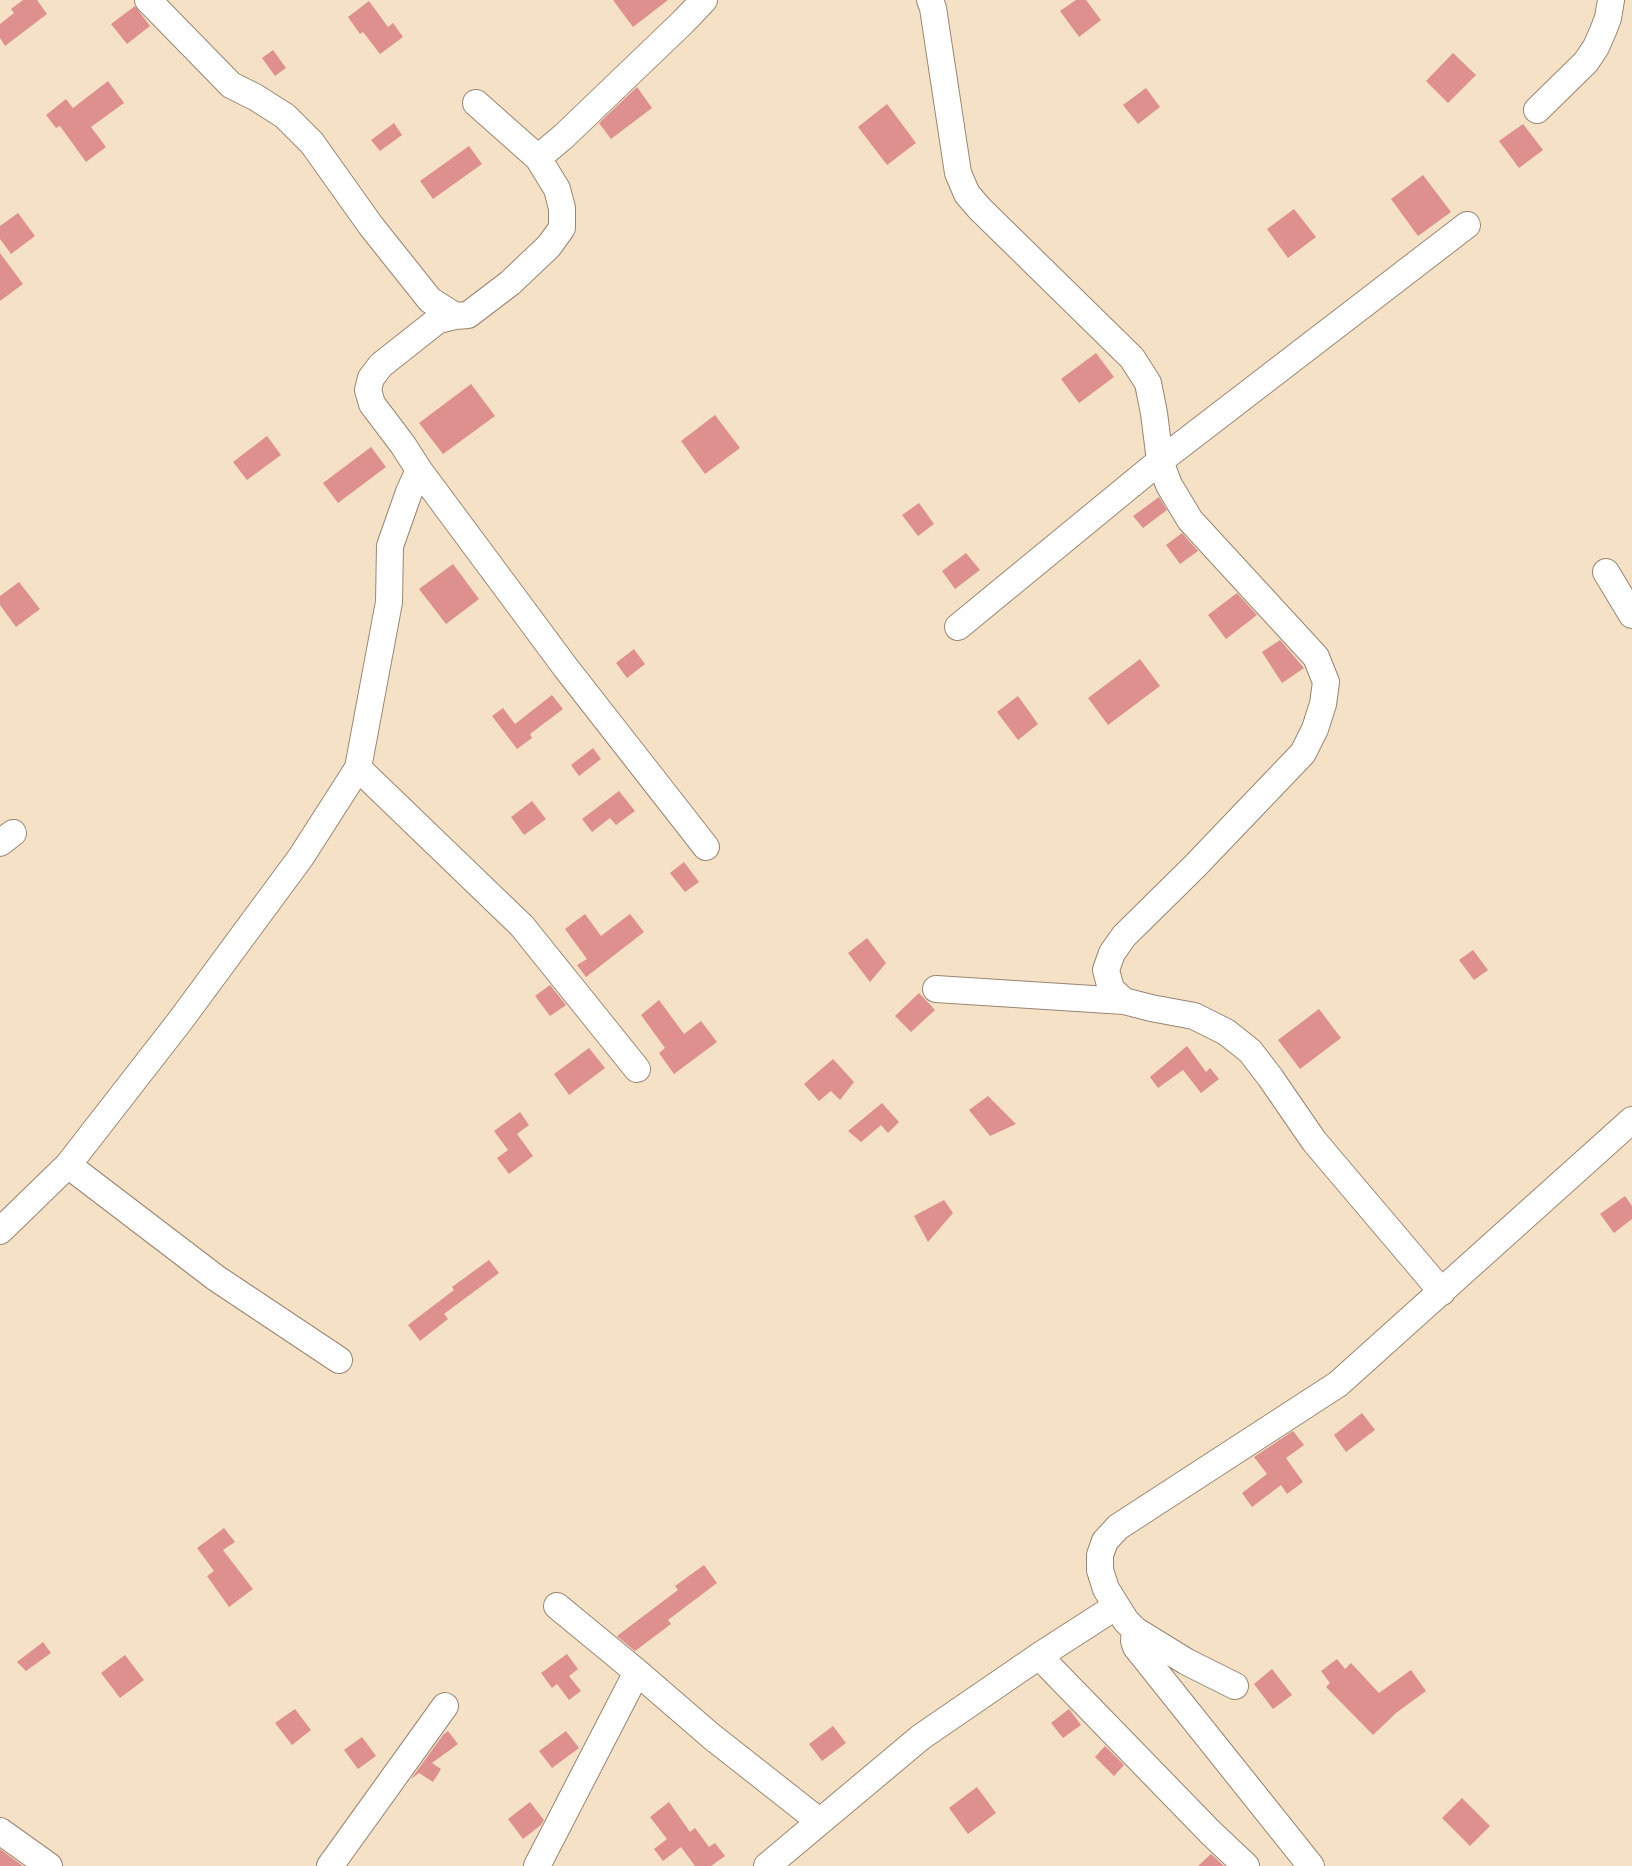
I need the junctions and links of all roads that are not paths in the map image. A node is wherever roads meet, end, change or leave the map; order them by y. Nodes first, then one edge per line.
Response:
1 (148, 0) edge
2 (704, 0) edge
3 (930, 0) edge
4 (1611, 0) edge
5 (476, 103) dead end
6 (1536, 110) dead end
7 (538, 158) junction
8 (1467, 225) dead end
9 (455, 316) junction
10 (1160, 461) junction
11 (419, 470) junction
12 (1606, 572) dead end
13 (1632, 615) edge
14 (958, 626) dead end
15 (358, 768) junction
16 (706, 847) dead end
17 (936, 989) dead end
18 (1124, 1000) junction
19 (637, 1069) dead end
20 (1632, 1120) edge
21 (68, 1165) junction
22 (0, 1231) edge
23 (1442, 1292) junction
24 (339, 1360) dead end
25 (557, 1606) dead end
26 (1116, 1607) junction
27 (1135, 1630) junction
28 (1039, 1656) junction
29 (637, 1672) junction
30 (1235, 1686) dead end
31 (445, 1706) dead end
32 (819, 1821) junction
33 (0, 1831) edge
34 (49, 1866) edge
35 (330, 1866) edge
36 (537, 1866) edge
37 (767, 1866) edge
38 (1246, 1866) edge
39 (1311, 1866) edge

1 - 9 street
2 - 7 street
3 - 10 street
4 - 6 street
5 - 7 street
7 - 9 street
8 - 10 street
9 - 11 street
10 - 14 street
10 - 18 street
11 - 15 street
11 - 16 street
12 - 13 street
15 - 19 street
15 - 21 street
17 - 18 street
18 - 23 street
20 - 23 street
21 - 22 street
21 - 24 street
23 - 26 street
25 - 29 street
26 - 27 street
26 - 28 street
27 - 30 street
27 - 39 street
28 - 32 street
28 - 38 street
29 - 32 street
29 - 36 street
31 - 35 street
32 - 37 street
33 - 34 street

